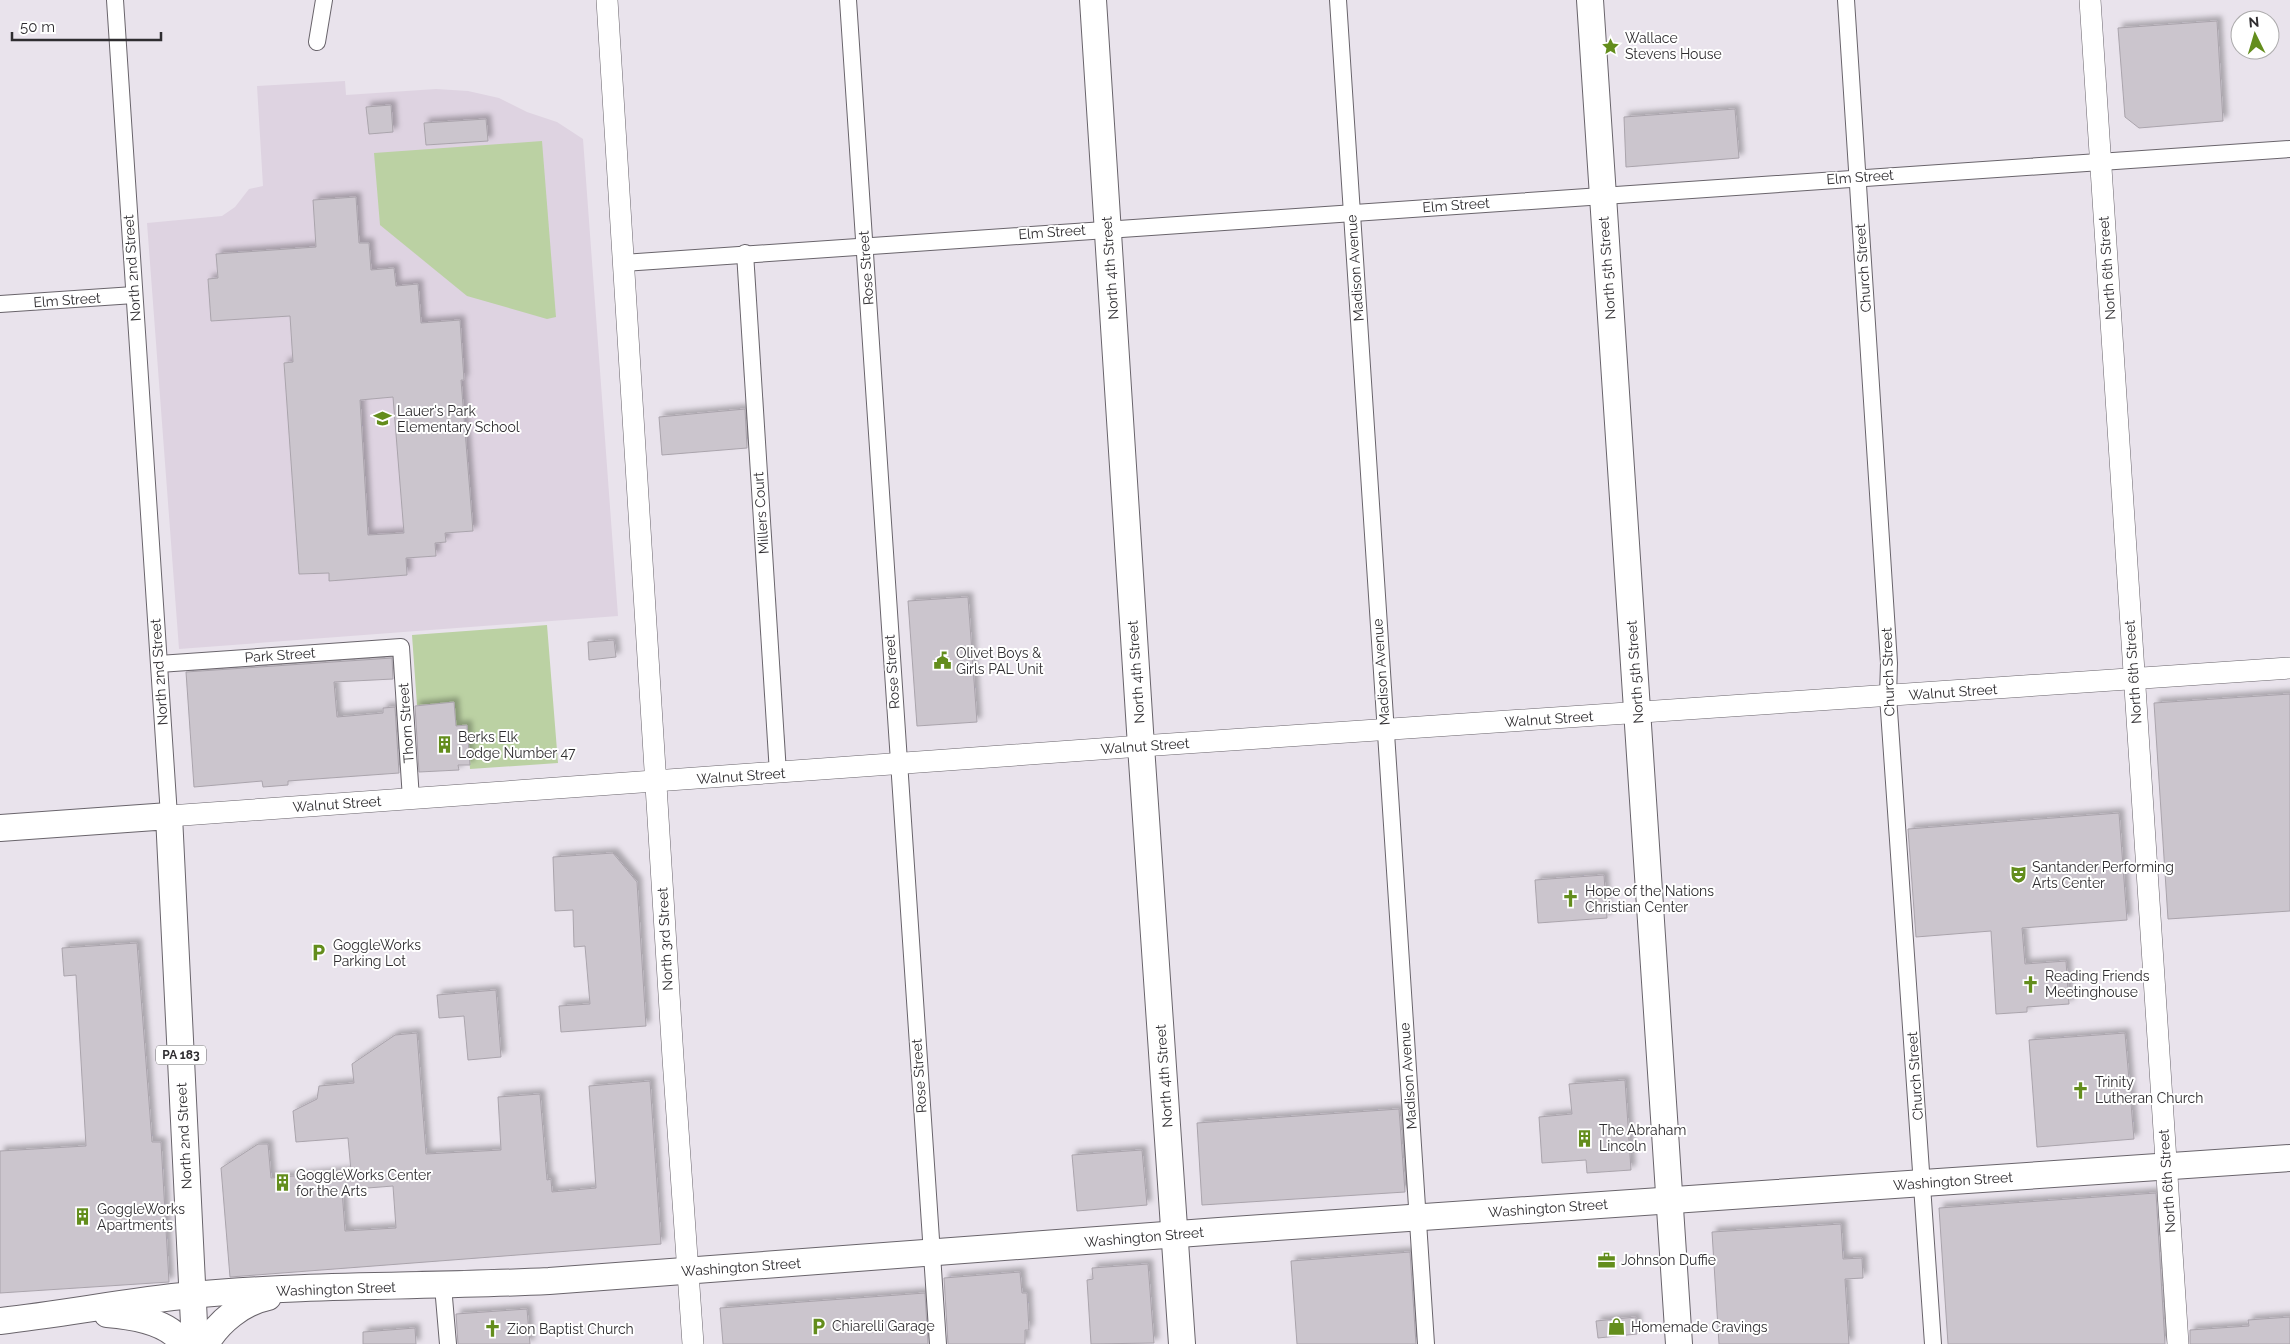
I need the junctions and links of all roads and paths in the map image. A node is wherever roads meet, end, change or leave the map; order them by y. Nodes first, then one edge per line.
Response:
1 (114, 0) edge
2 (324, 0) edge
3 (607, 0) edge
4 (848, 0) edge
5 (1093, 0) edge
6 (1338, 0) edge
7 (1590, 0) edge
8 (1846, 0) edge
9 (2090, 0) edge
10 (317, 42) dead end
11 (2290, 148) edge
12 (2100, 162) junction
13 (1857, 177) junction
14 (1602, 194) junction
15 (1352, 212) junction
16 (1108, 228) junction
17 (864, 244) junction
18 (745, 253) junction
19 (623, 263) junction
20 (134, 295) junction
21 (0, 304) edge
22 (401, 647) joint
23 (159, 664) junction
24 (2290, 668) edge
25 (2134, 679) junction
26 (1888, 696) junction
27 (1638, 713) junction
28 (1384, 730) junction
29 (1141, 746) junction
30 (898, 764) junction
31 (778, 773) junction
32 (656, 782) junction
33 (411, 799) junction
34 (169, 816) junction
35 (0, 828) edge
36 (2290, 1158) edge
37 (2166, 1166) junction
38 (1922, 1183) junction
39 (1670, 1200) junction
40 (1417, 1217) junction
41 (1175, 1235) junction
42 (932, 1253) junction
43 (688, 1271) junction
44 (443, 1286) junction
45 (303, 1290) junction
46 (192, 1295) junction
47 (67, 1314) junction
48 (0, 1321) edge
49 (183, 1344) edge
50 (195, 1344) edge
51 (206, 1344) edge
52 (448, 1344) edge
53 (693, 1344) edge
54 (938, 1344) edge
55 (1182, 1344) edge
56 (1426, 1344) edge
57 (1679, 1344) edge
58 (1933, 1344) edge
59 (2178, 1344) edge

1 - 20 street, North 2nd Street
2 - 10 street
3 - 19 street, North 3rd Street
4 - 17 street, Rose Street
5 - 16 main road, North 4th Street
6 - 15 street, Madison Avenue
7 - 14 main road, North 5th Street
8 - 13 street, Church Street
9 - 12 street, North 6th Street
11 - 12 street, Elm Street
12 - 13 street, Elm Street
12 - 25 street, North 6th Street
13 - 14 street, Elm Street
13 - 26 street, Church Street
14 - 15 street, Elm Street
14 - 27 main road, North 5th Street
15 - 16 street, Elm Street
15 - 28 street, Madison Avenue
16 - 17 street, Elm Street
16 - 29 main road, North 4th Street
17 - 18 street, Elm Street
17 - 30 street, Rose Street
18 - 19 street, Elm Street
18 - 31 street, Millers Court
19 - 32 street, North 3rd Street
20 - 21 street, Elm Street
20 - 23 street, North 2nd Street
22 - 23 street, Park Street
22 - 33 street, Thorn Street
23 - 34 street, North 2nd Street
24 - 25 street, Walnut Street
25 - 26 street, Walnut Street
25 - 37 street, North 6th Street
26 - 27 street, Walnut Street
26 - 38 street, Church Street
27 - 28 street, Walnut Street
27 - 39 main road, North 5th Street
28 - 29 street, Walnut Street
28 - 40 street, Madison Avenue
29 - 30 street, Walnut Street
29 - 41 main road, North 4th Street
30 - 31 street, Walnut Street
30 - 42 street, Rose Street
31 - 32 street, Walnut Street
32 - 33 street, Walnut Street
32 - 43 street, North 3rd Street
33 - 34 street, Walnut Street
34 - 35 main road, Walnut Street
34 - 46 main road, North 2nd Street / PA 183
36 - 37 main road, Washington Street
37 - 38 main road, Washington Street
37 - 59 street, North 6th Street
38 - 39 main road, Washington Street
38 - 58 street, Church Street
39 - 40 main road, Washington Street
39 - 57 main road, North 5th Street
40 - 41 main road, Washington Street
40 - 56 street, Madison Avenue
41 - 42 main road, Washington Street
41 - 55 main road, North 4th Street
42 - 43 main road, Washington Street
42 - 54 street, Rose Street
43 - 44 main road, Washington Street
43 - 53 street, North 3rd Street
44 - 45 main road, Washington Street
44 - 52 street
45 - 46 main road, Washington Street
45 - 51 main road
46 - 47 main road, Washington Street
46 - 50 main road, North 2nd Street / PA 183
47 - 48 main road, Washington Street
47 - 49 main road

